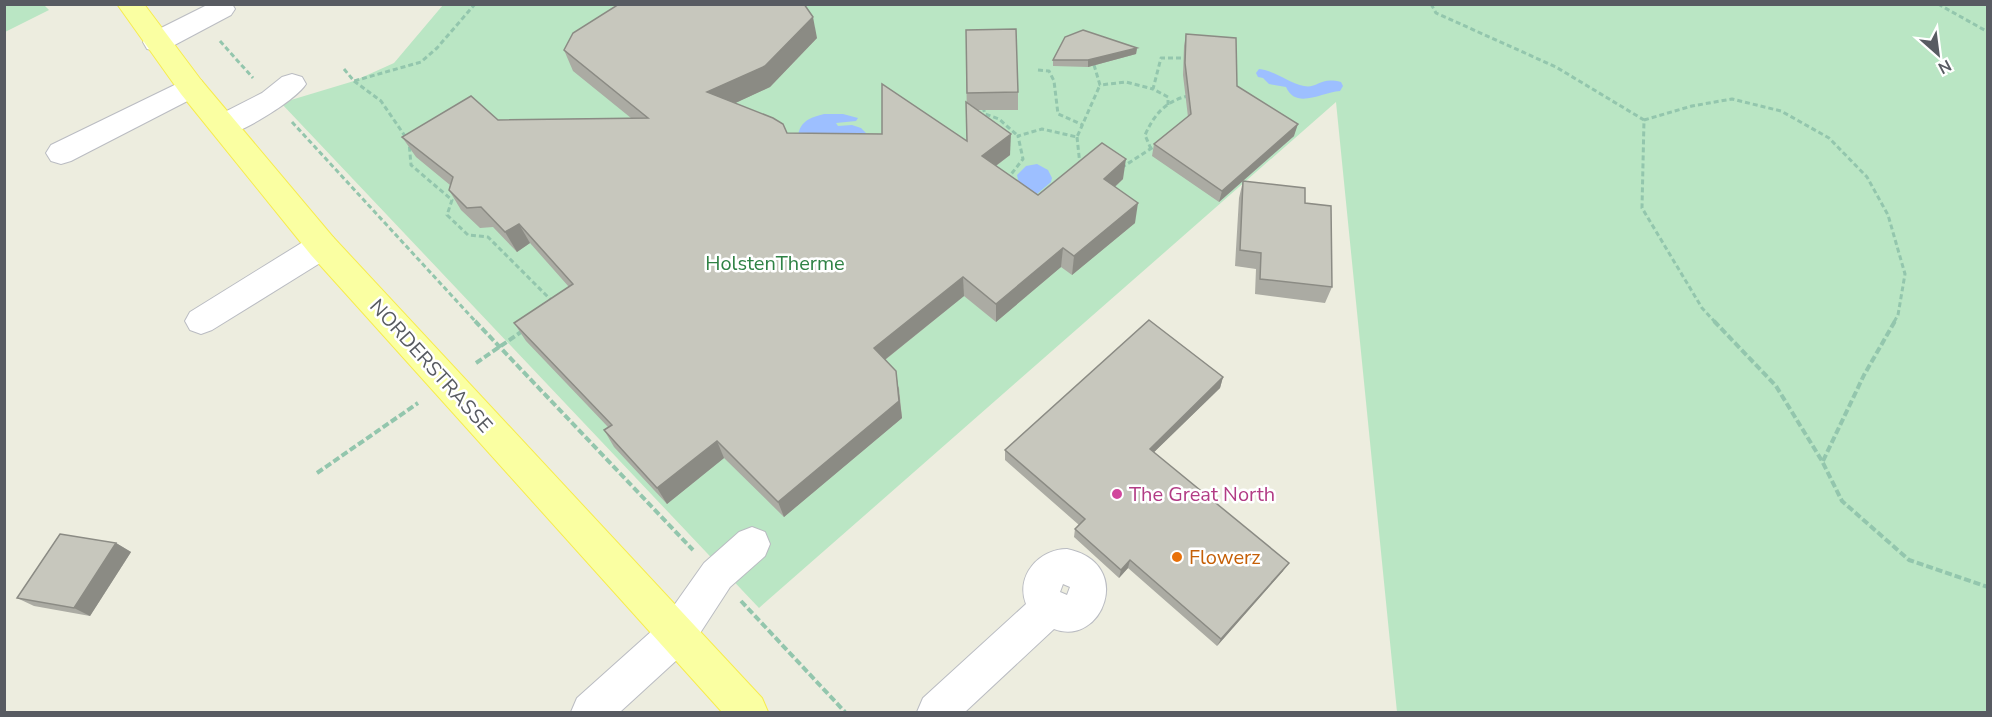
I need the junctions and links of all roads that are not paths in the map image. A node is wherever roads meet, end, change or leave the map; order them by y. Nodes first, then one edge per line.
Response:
1 (130, 4) edge
2 (212, 14) road end
3 (157, 42) junction
4 (191, 87) junction
5 (282, 92) road end
6 (223, 125) junction
7 (61, 153) dead end
8 (322, 246) junction
9 (201, 321) dead end
10 (752, 544) dead end
11 (1050, 608) dead end
12 (677, 634) junction
13 (591, 712) edge
14 (748, 712) edge
15 (937, 712) edge

1 - 3 main road, NORDERSTRASSE
2 - 3 street
3 - 4 main road, NORDERSTRASSE
4 - 6 main road, NORDERSTRASSE
4 - 7 street
5 - 6 street
6 - 8 main road, NORDERSTRASSE
8 - 9 street
8 - 12 main road, NORDERSTRASSE
10 - 12 street
11 - 15 street
12 - 13 street
12 - 14 main road, NORDERSTRASSE

